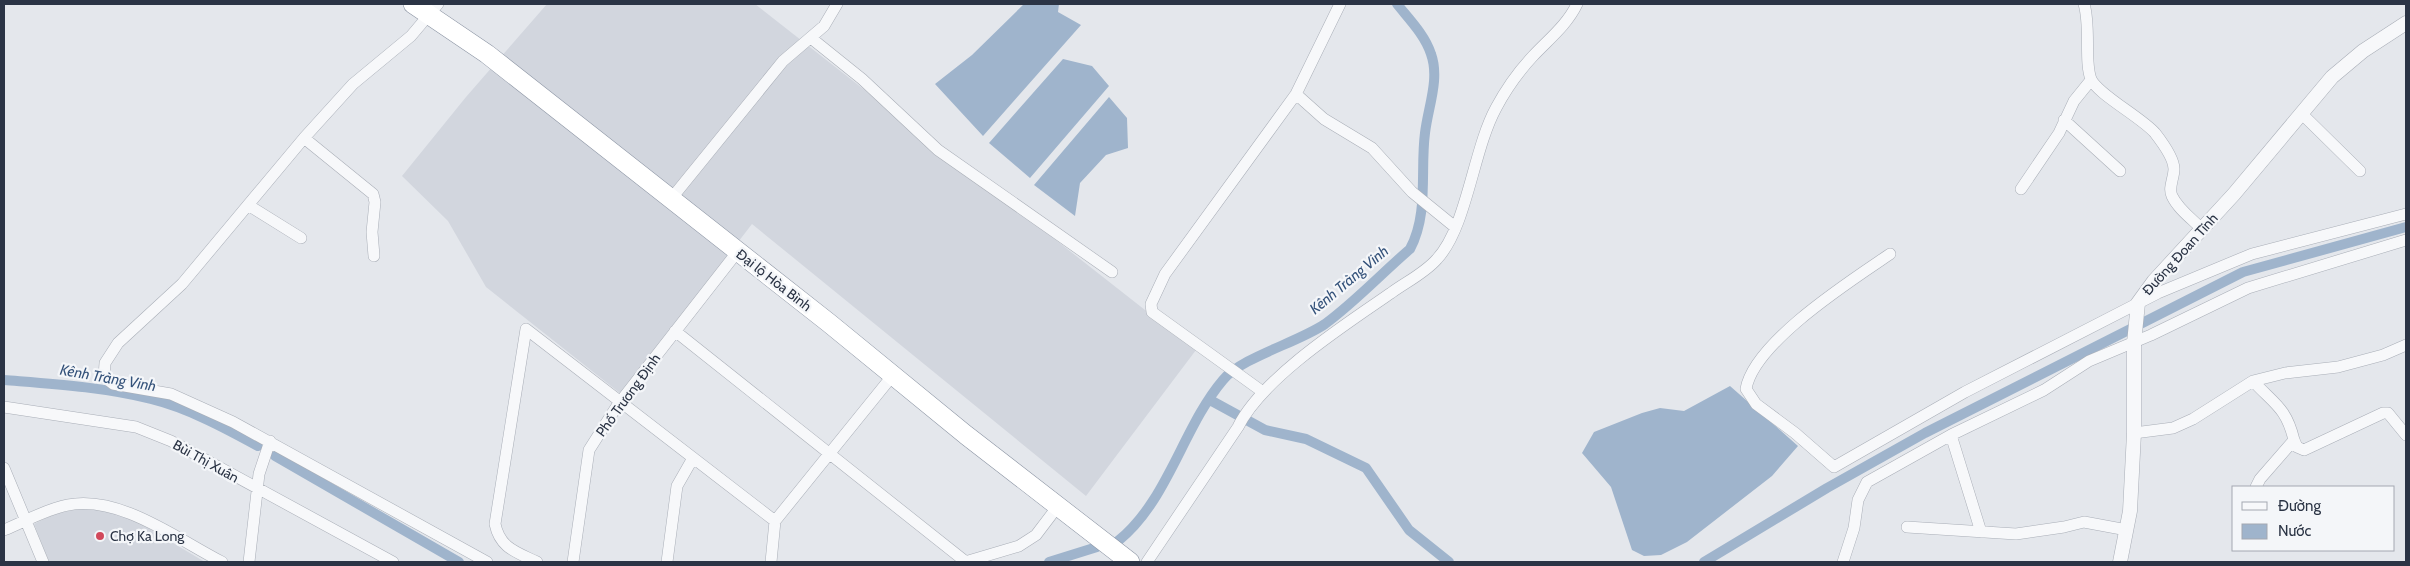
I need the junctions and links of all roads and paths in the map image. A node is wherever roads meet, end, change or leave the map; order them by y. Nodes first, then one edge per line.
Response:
1 (413, 4) edge
2 (837, 4) edge
3 (1340, 4) edge
4 (1577, 4) edge
5 (2086, 5) edge
6 (434, 9) edge
7 (2406, 23) edge
8 (811, 38) junction
9 (2091, 80) junction
10 (1296, 94) junction
11 (2301, 113) junction
12 (2064, 120) junction
13 (304, 138) junction
14 (2120, 171) dead end
15 (2360, 172) dead end
16 (2021, 189) dead end
17 (671, 199) junction
18 (248, 205) junction
19 (2406, 214) edge
20 (1455, 227) junction
21 (2202, 229) junction
22 (301, 238) dead end
23 (2406, 240) edge
24 (738, 251) junction
25 (1890, 254) dead end
26 (374, 256) dead end
27 (1112, 272) dead end
28 (2137, 308) junction
29 (675, 331) junction
30 (2134, 339) junction
31 (2406, 345) edge
32 (893, 375) junction
33 (2252, 381) junction
34 (1262, 392) junction
35 (620, 402) junction
36 (4, 407) edge
37 (2134, 433) junction
38 (1951, 434) junction
39 (2406, 435) edge
40 (270, 440) junction
41 (2294, 440) junction
42 (830, 453) junction
43 (693, 458) junction
44 (4, 468) edge
45 (2256, 486) edge
46 (257, 490) junction
47 (1058, 506) junction
48 (26, 521) junction
49 (775, 521) junction
50 (1907, 526) dead end
51 (4, 530) edge
52 (2127, 530) junction
53 (1981, 532) junction
54 (43, 562) edge
55 (222, 562) edge
56 (249, 562) edge
57 (393, 562) edge
58 (487, 562) edge
59 (537, 562) edge
60 (573, 562) edge
61 (667, 562) edge
62 (771, 562) edge
63 (965, 562) edge
64 (1130, 562) edge
65 (1147, 562) edge
66 (1843, 562) edge
67 (2120, 562) edge

1 - 6 highway, Đại lộ Hòa Bình
2 - 8 street
3 - 10 street
4 - 20 street
5 - 9 street
6 - 13 street
6 - 17 highway, Đại lộ Hòa Bình
7 - 11 street, Đường Đoan Tĩnh
8 - 17 street
8 - 27 street
9 - 12 street
9 - 21 street
10 - 20 street
10 - 34 street
11 - 15 street
11 - 21 street, Đường Đoan Tĩnh
12 - 14 street
12 - 16 street
13 - 18 street
13 - 26 street
17 - 24 highway, Đại lộ Hòa Bình
18 - 22 street
18 - 40 street
19 - 28 street
20 - 34 street
21 - 28 street, Đường Đoan Tĩnh
23 - 30 street
24 - 29 street, Phố Trương Định
24 - 32 highway, Đại lộ Hòa Bình
25 - 28 street
28 - 30 street, Đường Đoan Tĩnh
29 - 35 street, Phố Trương Định
29 - 42 street
30 - 37 street, Đường Đoan Tĩnh
30 - 38 street
31 - 33 street
32 - 42 street
32 - 47 highway, Đại lộ Hòa Bình
33 - 37 street
33 - 41 street
34 - 65 street
35 - 43 street
35 - 59 street
35 - 60 street, Phố Trương Định
36 - 46 street, Bùi Thị Xuân
37 - 52 street, Đường Đoan Tĩnh
38 - 53 street
38 - 66 street
39 - 41 street
40 - 46 street
40 - 58 street
41 - 45 street
42 - 49 street
42 - 63 street
43 - 49 street
43 - 61 street
44 - 48 street
46 - 56 street
46 - 57 street, Bùi Thị Xuân
47 - 63 street
47 - 64 highway, Đại lộ Hòa Bình
48 - 51 street
48 - 54 street
48 - 55 street
49 - 62 street
50 - 53 street
52 - 53 street
52 - 67 street, Đường Đoan Tĩnh

